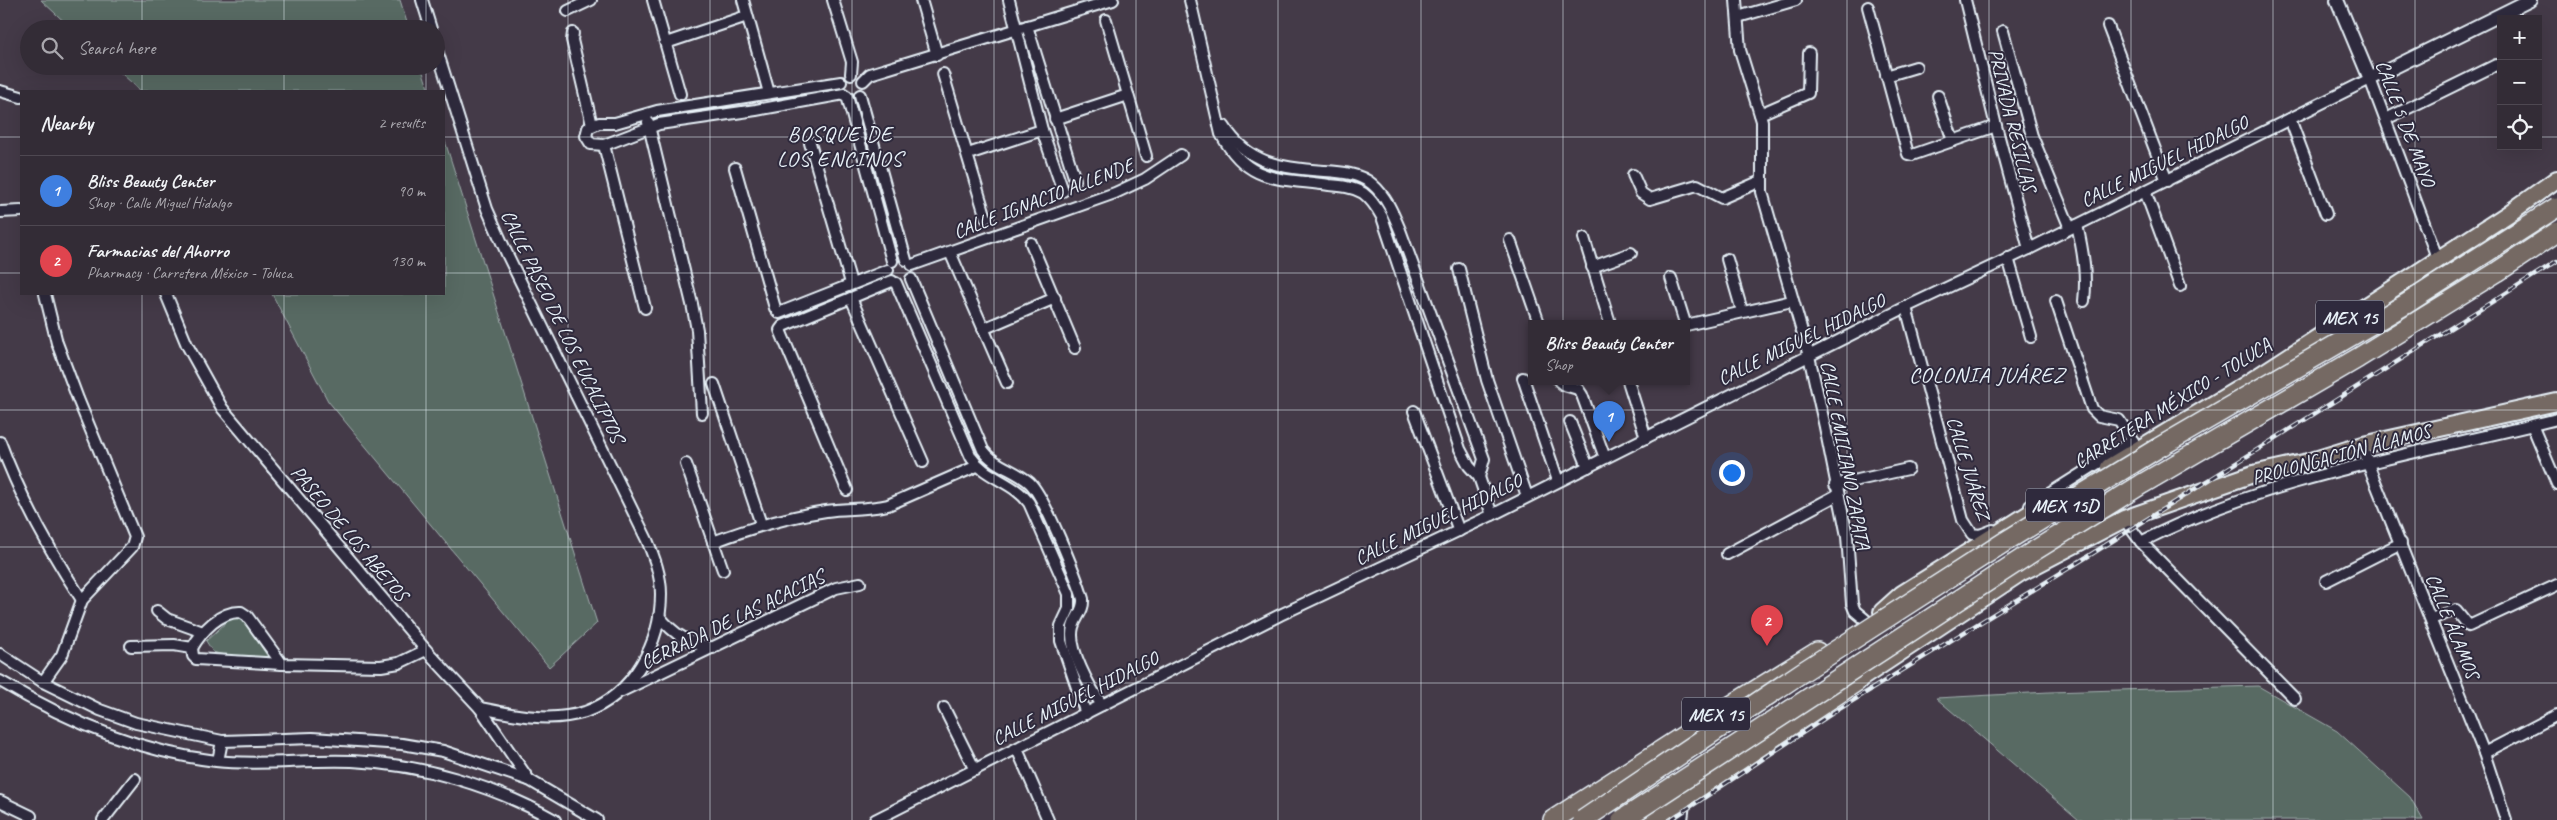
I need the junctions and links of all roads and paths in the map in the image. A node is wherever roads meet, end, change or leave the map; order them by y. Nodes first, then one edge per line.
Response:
1 (422, 0) edge
2 (591, 0) edge
3 (653, 0) edge
4 (743, 0) edge
5 (833, 0) edge
6 (921, 0) edge
7 (1009, 0) edge
8 (1113, 0) edge
9 (1190, 0) edge
10 (1736, 0) edge
11 (1796, 0) edge
12 (1966, 0) edge
13 (2337, 0) edge
14 (2530, 0) edge
15 (1868, 7) dead end
16 (568, 11) dead end
17 (747, 16) junction
18 (1738, 17) junction
19 (428, 20) edge
20 (1106, 20) dead end
21 (1028, 26) junction
22 (2108, 26) dead end
23 (1016, 30) junction
24 (2003, 31) dead end
25 (573, 33) dead end
26 (666, 43) junction
27 (1809, 53) dead end
28 (937, 55) junction
29 (2496, 65) dead end
30 (1916, 67) dead end
31 (851, 74) junction
32 (943, 74) dead end
33 (445, 75) edge
34 (1886, 76) junction
35 (2370, 79) junction
36 (864, 81) junction
37 (841, 82) junction
38 (0, 91) edge
39 (769, 93) junction
40 (680, 94) dead end
41 (846, 95) junction
42 (860, 95) junction
43 (1128, 95) junction
44 (20, 96) edge
45 (754, 96) junction
46 (1938, 96) dead end
47 (756, 110) junction
48 (646, 114) junction
49 (1217, 114) junction
50 (1760, 114) junction
51 (1055, 119) junction
52 (2290, 119) junction
53 (2386, 119) junction
54 (592, 125) junction
55 (1996, 126) junction
56 (649, 127) junction
57 (1042, 130) junction
58 (1953, 141) junction
59 (810, 143) dead end
60 (604, 144) junction
61 (968, 154) junction
62 (1182, 154) dead end
63 (1146, 156) dead end
64 (734, 168) dead end
65 (1322, 171) junction
66 (1633, 175) dead end
67 (2557, 179) edge
68 (1075, 180) dead end
69 (2167, 180) junction
70 (1761, 181) junction
71 (1350, 187) junction
72 (1063, 191) dead end
73 (2145, 191) junction
74 (2557, 207) edge
75 (20, 211) edge
76 (0, 212) edge
77 (2326, 214) dead end
78 (986, 218) dead end
79 (2074, 227) junction
80 (2557, 232) edge
81 (1584, 238) dead end
82 (1510, 240) dead end
83 (1031, 243) dead end
84 (2029, 249) junction
85 (950, 252) junction
86 (1631, 253) dead end
87 (2008, 258) junction
88 (1727, 259) dead end
89 (2438, 260) junction
90 (909, 262) junction
91 (890, 266) junction
92 (1592, 267) junction
93 (1459, 269) dead end
94 (1671, 278) dead end
95 (911, 279) junction
96 (894, 282) junction
97 (851, 283) junction
98 (2180, 286) dead end
99 (44, 295) edge
100 (166, 295) edge
101 (851, 298) junction
102 (1055, 298) junction
103 (1792, 301) junction
104 (2056, 301) dead end
105 (2084, 301) dead end
106 (644, 308) dead end
107 (1906, 308) junction
108 (1742, 311) junction
109 (1538, 320) edge
110 (1609, 320) edge
111 (1685, 320) edge
112 (1690, 323) edge
113 (983, 329) junction
114 (2031, 337) dead end
115 (1075, 348) dead end
116 (1809, 356) junction
117 (1523, 378) dead end
118 (1007, 383) dead end
119 (714, 384) dead end
120 (1564, 385) edge
121 (1629, 385) edge
122 (2557, 402) edge
123 (1414, 411) dead end
124 (702, 412) dead end
125 (2557, 419) edge
126 (1570, 422) dead end
127 (2532, 425) junction
128 (1646, 438) junction
129 (0, 442) edge
130 (2135, 445) junction
131 (2363, 445) junction
132 (1605, 458) junction
133 (923, 462) dead end
134 (686, 464) dead end
135 (2368, 464) junction
136 (977, 466) junction
137 (1588, 467) junction
138 (1908, 469) dead end
139 (1013, 471) junction
140 (1479, 477) junction
141 (1558, 481) junction
142 (1006, 483) junction
143 (2557, 484) edge
144 (847, 490) dead end
145 (1836, 490) junction
146 (1527, 496) junction
147 (2040, 507) tunnel mouth
148 (1492, 515) junction
149 (2124, 519) junction
150 (761, 524) junction
151 (1459, 531) junction
152 (713, 542) junction
153 (2141, 542) junction
154 (2401, 543) junction
155 (1727, 554) dead end
156 (2067, 558) dead end
157 (723, 570) dead end
158 (2326, 581) dead end
159 (860, 584) dead end
160 (2557, 586) edge
161 (82, 600) junction
162 (157, 611) dead end
163 (660, 616) junction
164 (1874, 617) junction
165 (2431, 619) junction
166 (203, 632) junction
167 (131, 646) dead end
168 (192, 648) junction
169 (713, 648) junction
170 (426, 650) junction
171 (0, 654) edge
172 (1076, 654) junction
173 (1065, 657) junction
174 (282, 664) junction
175 (0, 681) edge
176 (1857, 681) junction
177 (42, 682) junction
178 (1091, 688) junction
179 (621, 692) junction
180 (1078, 694) junction
181 (2295, 699) dead end
182 (1102, 706) junction
183 (480, 708) junction
184 (944, 708) dead end
185 (1086, 714) junction
186 (2557, 714) edge
187 (222, 742) junction
188 (1017, 749) junction
189 (2484, 753) junction
190 (218, 761) junction
191 (975, 770) junction
192 (135, 780) dead end
193 (529, 780) junction
194 (1686, 795) junction
195 (0, 802) edge
196 (31, 816) dead end
197 (103, 820) edge
198 (555, 820) edge
199 (597, 820) edge
200 (875, 820) edge
201 (1048, 820) edge
202 (1553, 820) edge
203 (1583, 820) edge
204 (1622, 820) edge
205 (1650, 820) edge
206 (1682, 820) edge
207 (2506, 820) edge

1 - 19 street
2 - 16 street
3 - 26 street
4 - 17 street
5 - 31 street
6 - 28 street
7 - 23 street
8 - 21 street
9 - 49 street
10 - 18 street, CALLE EMILIANO ZAPATA
11 - 18 street
12 - 55 street, PRIVADA RESILLAS
13 - 35 street, CALLE 5 DE MAYO
14 - 35 street, CALLE MIGUEL HIDALGO
15 - 34 street
17 - 26 street
17 - 39 street
18 - 50 street, CALLE EMILIANO ZAPATA
20 - 43 street
21 - 23 street
21 - 51 street
22 - 69 street
23 - 28 street
23 - 57 street
24 - 79 street
25 - 54 street
26 - 40 street
27 - 50 street
28 - 36 street
29 - 53 street
30 - 34 street
31 - 36 street
31 - 37 street
32 - 61 street
33 - 163 street, CALLE PASEO DE LOS EUCALIPTOS
34 - 58 street
35 - 52 street, CALLE MIGUEL HIDALGO
35 - 53 street, CALLE 5 DE MAYO
36 - 42 street
37 - 39 street
37 - 41 street
38 - 44 street
39 - 45 street
41 - 42 street
41 - 47 street
41 - 91 street
42 - 90 street
43 - 51 street
43 - 63 street
45 - 47 street
45 - 48 street
46 - 58 street
47 - 56 street
48 - 54 street
48 - 56 street
49 - 65 street
49 - 71 street
50 - 70 street, CALLE EMILIANO ZAPATA
51 - 68 street
52 - 69 street, CALLE MIGUEL HIDALGO
52 - 77 street
53 - 89 street, CALLE 5 DE MAYO
54 - 60 street
55 - 58 street
55 - 84 street, PRIVADA RESILLAS
56 - 60 street
56 - 124 street
57 - 61 street
57 - 72 street
59 - 97 street
60 - 106 street
61 - 78 street
62 - 85 street, CALLE IGNACIO ALLENDE
64 - 97 street
65 - 71 street
65 - 140 street
66 - 70 street
67 - 89 main road, CARRETERA MÉXICO - TOLUCA / MEX 15
69 - 73 street, CALLE MIGUEL HIDALGO
70 - 103 street, CALLE EMILIANO ZAPATA
71 - 140 street
73 - 79 street, CALLE MIGUEL HIDALGO
73 - 98 street
74 - 203 highway, MEX 15D, bridge
75 - 76 street
79 - 84 street, CALLE MIGUEL HIDALGO
79 - 105 street
80 - 204 highway, MEX 15D, bridge
81 - 92 street
82 - 109 street
83 - 102 street
84 - 87 street, CALLE MIGUEL HIDALGO
85 - 90 street, CALLE IGNACIO ALLENDE
85 - 113 street
86 - 92 street
87 - 107 street, CALLE MIGUEL HIDALGO
87 - 114 street
88 - 108 street
89 - 130 main road, CARRETERA MÉXICO - TOLUCA / MEX 15
90 - 91 street
90 - 95 street
91 - 96 street
91 - 97 street
92 - 110 street
93 - 146 street
94 - 111 street
95 - 96 street
95 - 139 street
96 - 101 street
96 - 136 street
99 - 161 street
100 - 170 street, PASEO DE LOS ABETOS
101 - 133 street
101 - 144 street
102 - 113 street
102 - 115 street
103 - 108 street
103 - 116 street, CALLE EMILIANO ZAPATA
104 - 130 street
107 - 116 street, CALLE MIGUEL HIDALGO
107 - 130 street, CALLE JUÁREZ
108 - 112 street
113 - 118 street
116 - 128 street, CALLE MIGUEL HIDALGO
116 - 145 street, CALLE EMILIANO ZAPATA
117 - 141 street
119 - 150 street
120 - 132 street
121 - 128 street
122 - 131 main road, MEX 15
123 - 151 street
125 - 127 street, PROLONGACIÓN ÁLAMOS
126 - 137 street
127 - 135 street, PROLONGACIÓN ÁLAMOS
127 - 143 street
128 - 132 street, CALLE MIGUEL HIDALGO
129 - 161 street
130 - 164 main road, CARRETERA MÉXICO - TOLUCA / MEX 15
131 - 135 street, CALLE ÁLAMOS
131 - 149 main road, MEX 15
132 - 137 street, CALLE MIGUEL HIDALGO
134 - 152 street
135 - 153 street, PROLONGACIÓN ÁLAMOS
135 - 154 street, CALLE ÁLAMOS
136 - 142 street
136 - 150 street
137 - 141 street, CALLE MIGUEL HIDALGO
138 - 145 street
139 - 142 street
139 - 172 street
140 - 148 street
141 - 146 street, CALLE MIGUEL HIDALGO
142 - 173 street
145 - 155 street
145 - 164 street, CALLE EMILIANO ZAPATA
146 - 148 street, CALLE MIGUEL HIDALGO
147 - 164 main road
148 - 151 street, CALLE MIGUEL HIDALGO
149 - 153 street
149 - 176 main road, MEX 15
150 - 152 street
151 - 182 street, CALLE MIGUEL HIDALGO
152 - 157 street
153 - 181 street
154 - 158 street
154 - 165 street, CALLE ÁLAMOS
156 - 176 main road
159 - 169 street, CERRADA DE LAS ACACIAS
160 - 165 street
161 - 177 street
162 - 166 street
163 - 169 street
163 - 179 street, CALLE PASEO DE LOS EUCALIPTOS
164 - 202 highway, CARRETERA MÉXICO - TOLUCA / MEX 15
165 - 189 street, CALLE ÁLAMOS
166 - 168 street
166 - 174 street
167 - 168 street
168 - 174 street
169 - 179 street, CERRADA DE LAS ACACIAS
170 - 174 street
170 - 183 street, PASEO DE LOS ABETOS
171 - 177 street
172 - 173 street
172 - 178 street
173 - 180 street
175 - 190 street
176 - 194 highway, MEX 15
177 - 187 street
178 - 180 street
178 - 182 street
179 - 183 street, CALLE PASEO DE LOS EUCALIPTOS
180 - 185 street
182 - 185 street, CALLE MIGUEL HIDALGO
183 - 193 street, PASEO DE LOS ABETOS
184 - 191 street
185 - 188 street, CALLE MIGUEL HIDALGO
186 - 189 street
187 - 190 street
187 - 193 street
188 - 191 street, CALLE MIGUEL HIDALGO
188 - 201 street
189 - 207 street, CALLE ÁLAMOS
190 - 198 street
191 - 200 street, CALLE MIGUEL HIDALGO
192 - 197 street
193 - 199 street
194 - 205 highway, MEX 15
194 - 206 street
195 - 196 street

